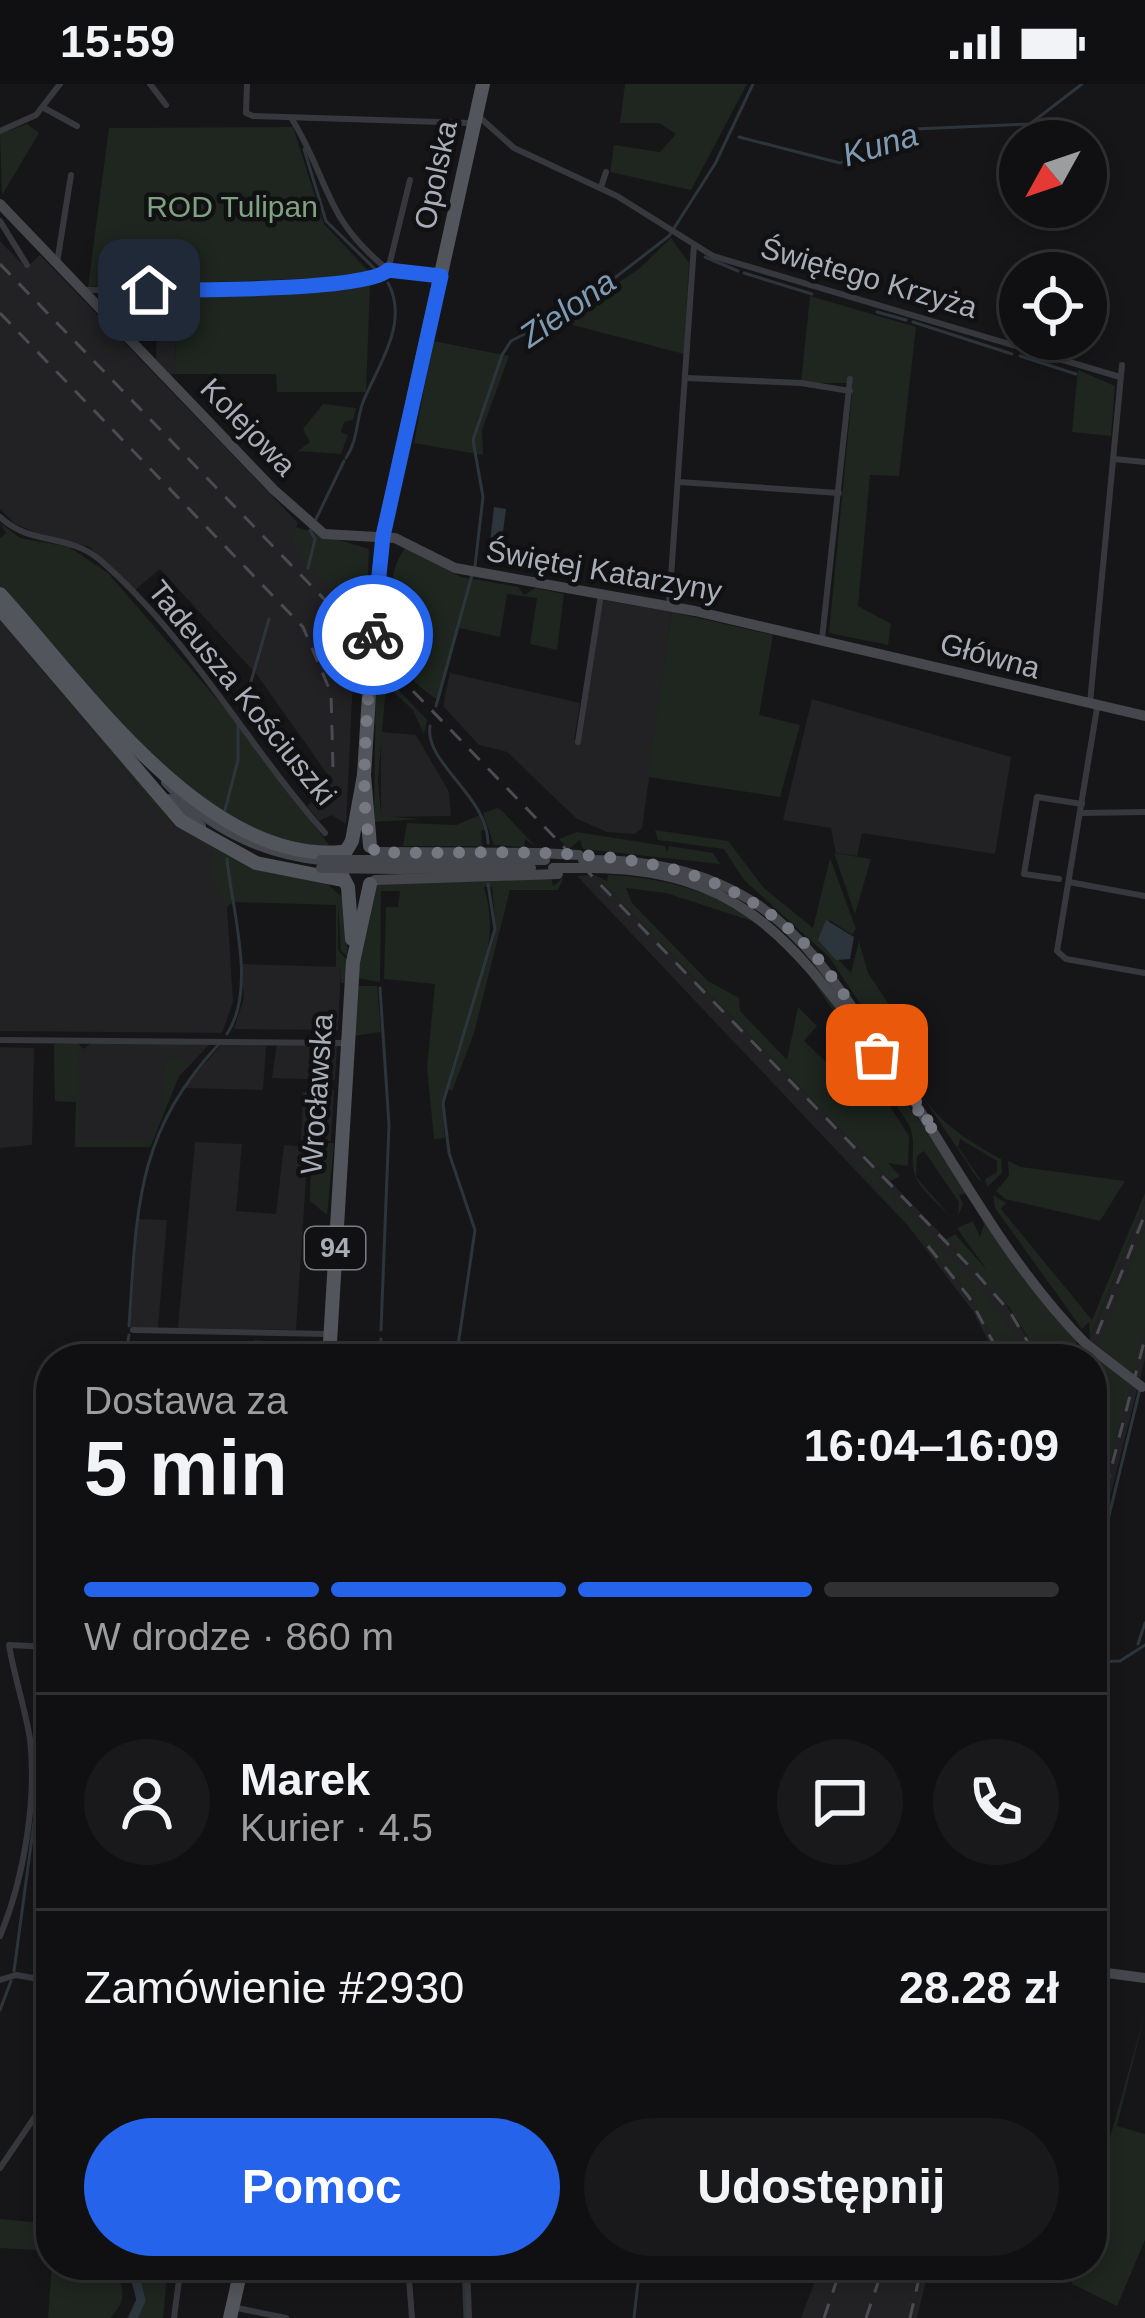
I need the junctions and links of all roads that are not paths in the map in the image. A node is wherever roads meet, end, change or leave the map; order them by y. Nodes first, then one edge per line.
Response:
1 (60, 84) edge
2 (150, 84) edge
3 (247, 84) edge
4 (483, 84) edge
5 (166, 105) dead end
6 (44, 108) junction
7 (292, 119) junction
8 (476, 119) junction
9 (77, 126) dead end
10 (0, 131) edge
11 (606, 172) dead end
12 (71, 175) dead end
13 (410, 180) dead end
14 (601, 187) junction
15 (0, 204) edge
16 (0, 221) edge
17 (694, 244) junction
18 (57, 263) junction
19 (27, 265) dead end
20 (388, 270) junction
21 (441, 276) junction
22 (84, 292) junction
23 (1122, 364) dead end
24 (1120, 377) junction
25 (688, 378) junction
26 (850, 379) dead end
27 (850, 391) junction
28 (1114, 460) junction
29 (1145, 462) edge
30 (679, 482) junction
31 (839, 494) junction
32 (0, 517) edge
33 (383, 536) junction
34 (0, 594) edge
35 (601, 594) junction
36 (669, 606) junction
37 (0, 609) edge
38 (822, 639) junction
39 (1094, 707) junction
40 (109, 716) junction
41 (1145, 716) edge
42 (114, 739) junction
43 (578, 742) dead end
44 (364, 775) junction
45 (1082, 809) junction
46 (1145, 812) edge
47 (325, 832) dead end
48 (346, 848) junction
49 (373, 849) junction
50 (587, 862) junction
51 (321, 864) junction
52 (549, 864) junction
53 (1059, 880) dead end
54 (345, 882) junction
55 (372, 882) junction
56 (1069, 882) junction
57 (1145, 896) edge
58 (352, 970) junction
59 (1145, 973) edge
60 (0, 1040) edge
61 (347, 1043) junction
62 (133, 1330) dead end
63 (330, 1334) junction
64 (330, 1344) edge
65 (1086, 1344) edge
66 (1107, 1360) edge
67 (1144, 1388) edge
68 (36, 1646) edge
69 (0, 1936) edge
70 (1107, 1973) edge
71 (1145, 1978) edge
72 (36, 1979) edge
73 (0, 1980) edge
74 (36, 2115) edge
75 (0, 2168) edge
76 (179, 2280) edge
77 (239, 2280) edge
78 (409, 2280) edge
79 (468, 2280) edge
80 (231, 2313) edge
81 (174, 2318) edge
82 (286, 2318) edge
83 (412, 2318) edge
84 (469, 2318) edge

1 - 6 street
2 - 5 street
3 - 7 street
4 - 8 main road, Opolska / 94
6 - 9 street
6 - 10 street
7 - 8 street
7 - 20 street
8 - 14 street
8 - 21 main road, Opolska / 94
11 - 14 street
12 - 18 street
13 - 20 street
14 - 17 street, Świętego Krzyża
15 - 18 main road, Kolejowa
16 - 19 street
17 - 24 street, Świętego Krzyża
17 - 25 street
18 - 22 main road, Kolejowa
20 - 21 street
20 - 22 street
21 - 33 main road, Opolska / 94
22 - 33 main road, Kolejowa
23 - 24 street
24 - 28 street
25 - 27 street
25 - 30 street
26 - 27 street
27 - 31 street
28 - 29 street
28 - 39 street
30 - 31 street
30 - 36 street
31 - 38 street
32 - 47 street, Tadeusza Kościuszki
33 - 35 main road, Świętej Katarzyny
33 - 44 main road, Opolska / 94, bridge
34 - 40 main road
35 - 36 main road, Świętej Katarzyny
35 - 43 street
36 - 38 main road, Świętej Katarzyny
37 - 42 main road
38 - 39 main road, Główna
39 - 41 main road, Główna
39 - 45 street
40 - 48 main road
40 - 51 main road
42 - 51 main road
42 - 54 main road
44 - 48 main road, Opolska / 94
44 - 49 main road, Opolska / 94
45 - 46 street
45 - 53 street
45 - 56 street
48 - 49 main road
48 - 54 main road, 94
49 - 52 main road
49 - 55 main road, 94
50 - 52 main road, bridge
50 - 52 main road, bridge
50 - 65 main road, bridge
51 - 52 main road, bridge
52 - 55 main road
54 - 55 main road
54 - 58 main road, 94
55 - 58 main road, 94
56 - 57 street
56 - 59 street
58 - 61 main road, Wrocławska / 94
60 - 61 street
61 - 63 main road, Wrocławska / 94
62 - 63 street
63 - 64 main road, Wrocławska / 94
66 - 67 main road, bridge
68 - 69 street
70 - 71 main road
72 - 73 street
74 - 75 street
76 - 81 street
77 - 80 main road
78 - 83 street
79 - 84 street
80 - 82 street

